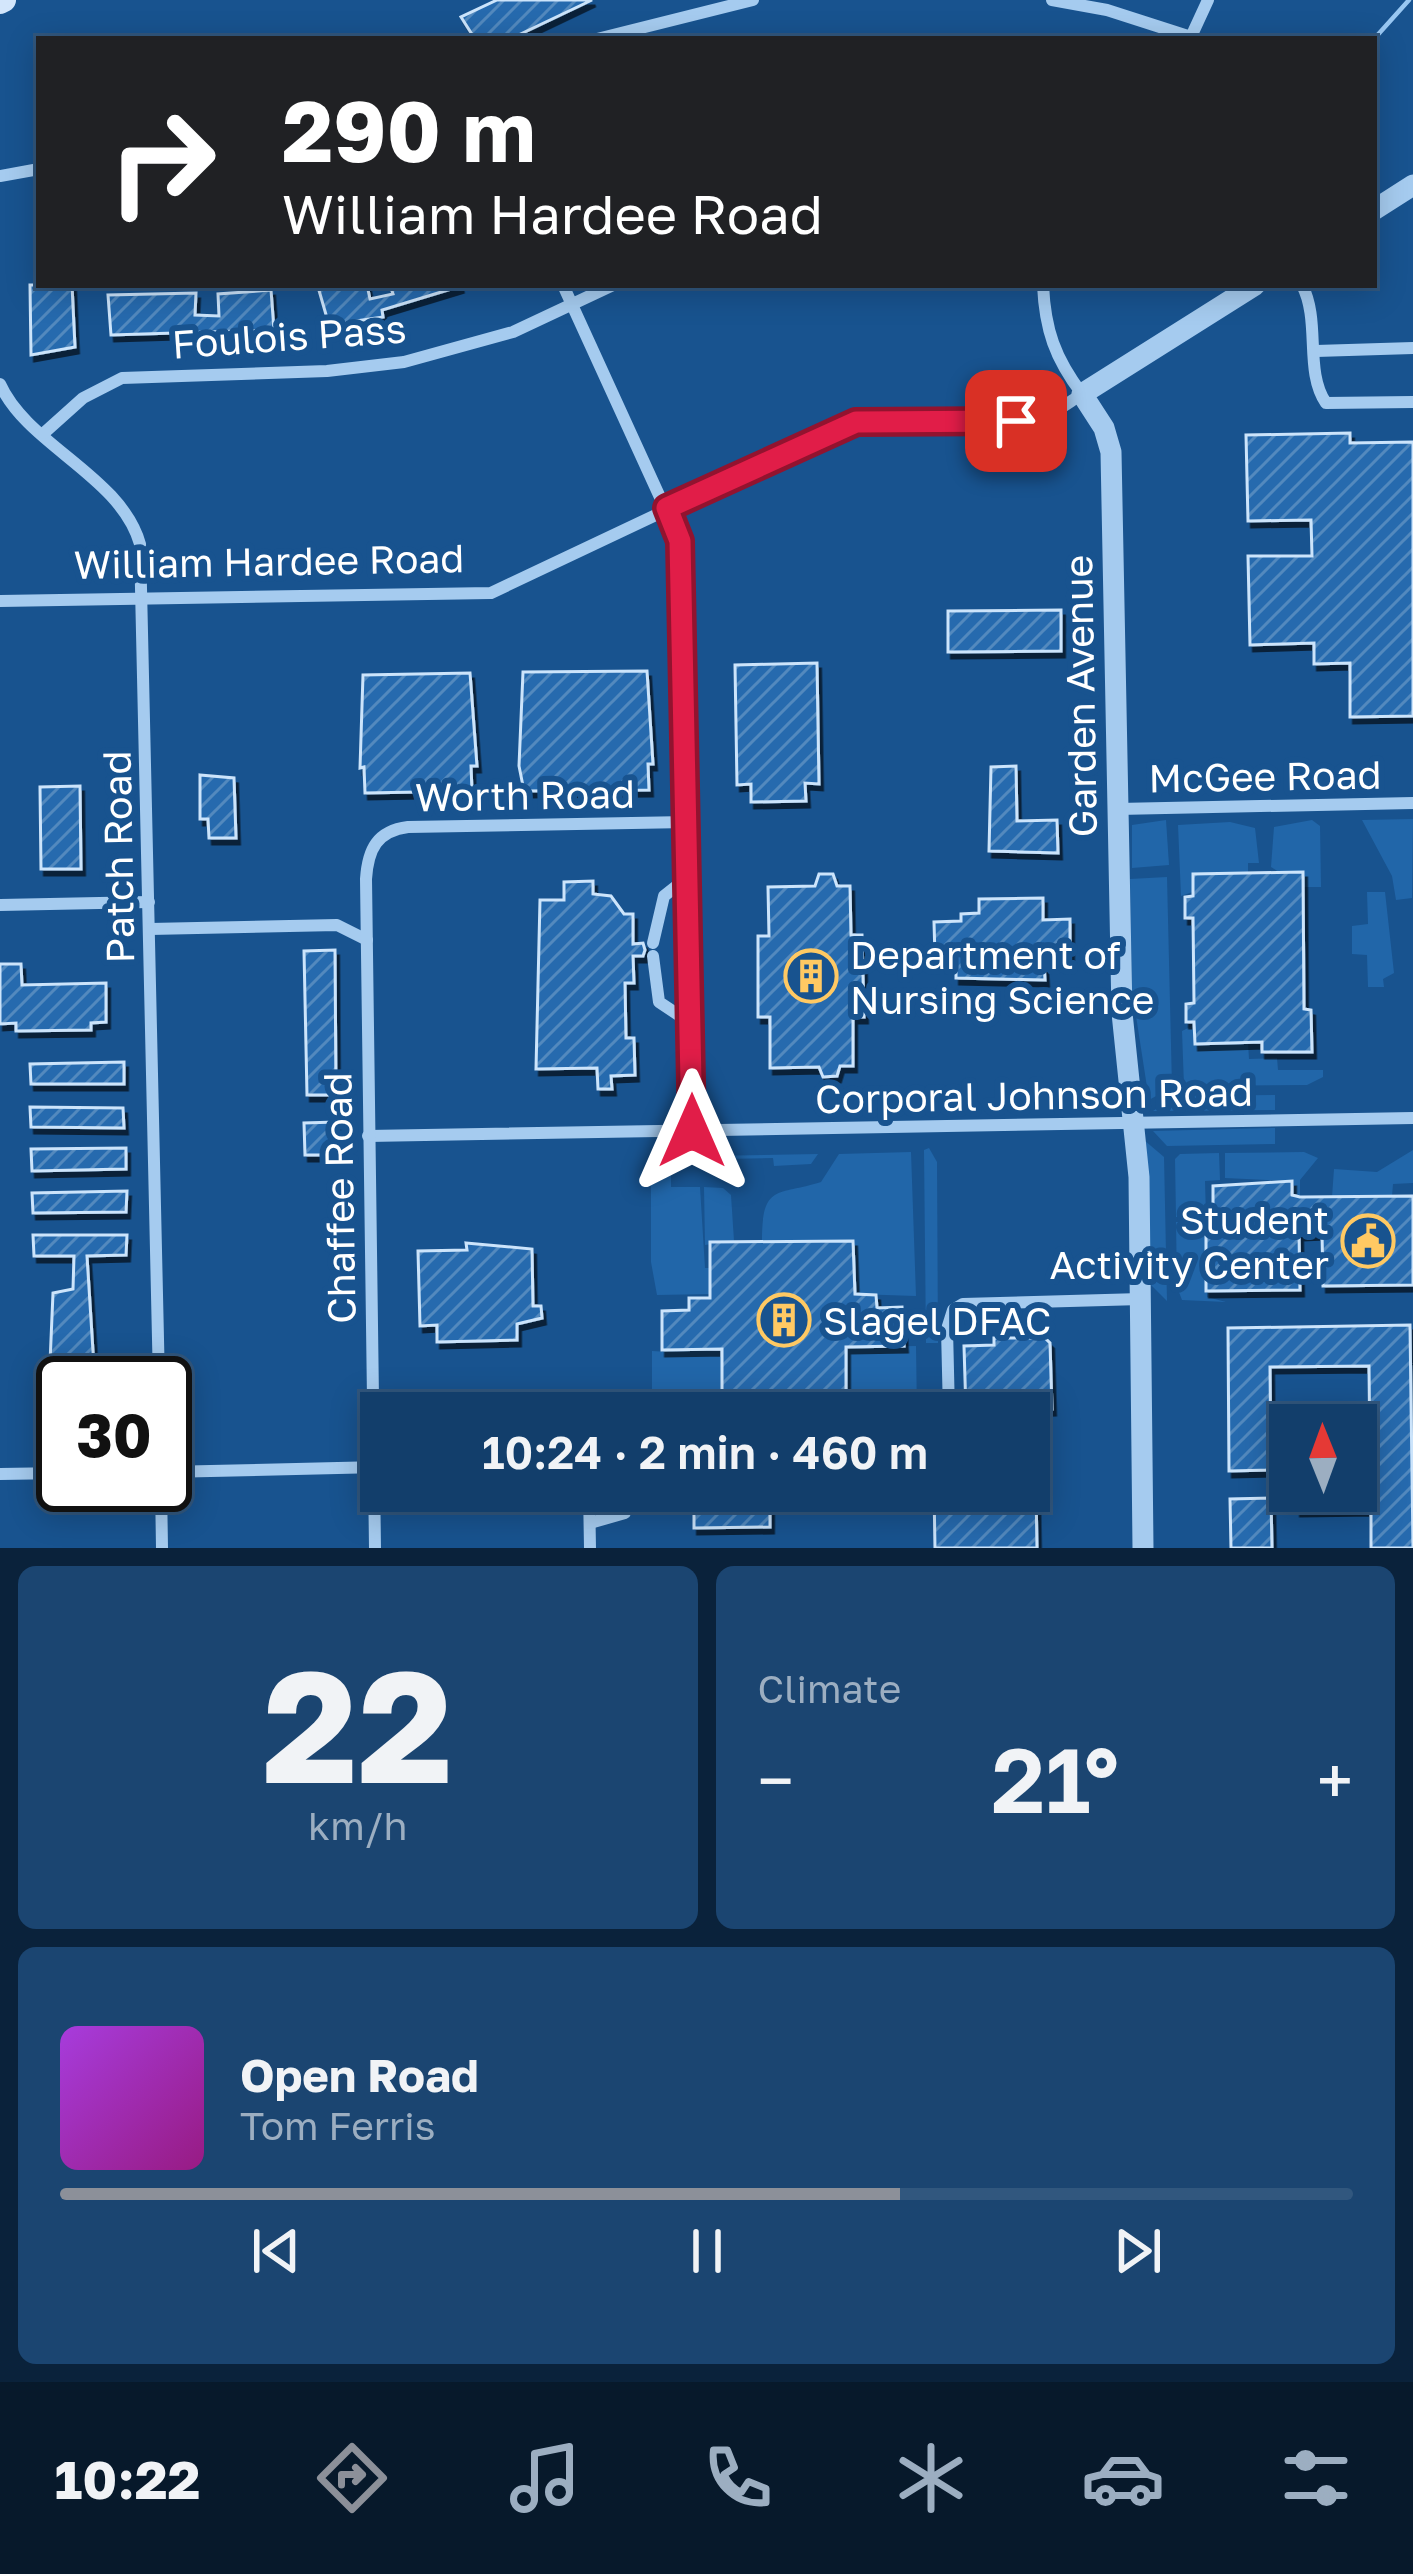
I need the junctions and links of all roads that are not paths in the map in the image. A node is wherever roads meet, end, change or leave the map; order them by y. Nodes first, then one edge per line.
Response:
1 (753, 0) edge
2 (1052, 0) edge
3 (1208, 0) edge
4 (609, 36) edge
5 (1185, 36) edge
6 (1191, 36) edge
7 (36, 170) edge
8 (0, 176) edge
9 (1413, 185) edge
10 (1377, 207) edge
11 (564, 288) edge
12 (607, 288) edge
13 (1043, 288) edge
14 (1250, 288) edge
15 (1303, 288) edge
16 (572, 304) junction
17 (1413, 347) edge
18 (1316, 350) junction
19 (0, 384) edge
20 (1082, 394) junction
21 (1413, 402) edge
22 (44, 433) junction
23 (667, 508) junction
24 (141, 599) junction
25 (0, 601) edge
26 (1413, 803) edge
27 (1118, 809) junction
28 (687, 822) junction
29 (371, 848) joint
30 (688, 877) junction
31 (149, 902) junction
32 (0, 905) edge
33 (150, 929) junction
34 (367, 940) junction
35 (692, 1024) junction
36 (1413, 1118) edge
37 (1132, 1123) junction
38 (692, 1131) junction
39 (368, 1136) junction
40 (1141, 1299) junction
41 (158, 1356) edge
42 (375, 1392) edge
43 (948, 1392) edge
44 (360, 1467) edge
45 (192, 1471) edge
46 (0, 1474) edge
47 (36, 1474) edge
48 (161, 1512) edge
49 (376, 1512) edge
50 (590, 1512) edge
51 (626, 1512) edge
52 (590, 1523) junction
53 (162, 1548) edge
54 (375, 1548) edge
55 (590, 1548) edge
56 (1143, 1548) edge

1 - 4 street
2 - 5 street
3 - 6 street
7 - 8 street
9 - 10 street
11 - 16 street
12 - 16 street, Foulois Pass
13 - 20 street, Garden Avenue
14 - 20 street, William Hardee Road
15 - 18 street
16 - 22 street, Foulois Pass
16 - 23 street
17 - 18 street
18 - 21 street
19 - 22 street, Patch Road
20 - 23 street, William Hardee Road
20 - 27 street, Garden Avenue
22 - 24 street, Patch Road
23 - 24 street, William Hardee Road
23 - 28 street
24 - 25 street, William Hardee Road
24 - 31 street, Patch Road
26 - 27 street, McGee Road
27 - 37 street, Garden Avenue
28 - 29 street, Worth Road
28 - 30 street
29 - 34 street, Chaffee Road
30 - 35 street
30 - 35 street
31 - 32 street
31 - 33 street, Patch Road
33 - 34 street
33 - 41 street, Patch Road
34 - 39 street, Chaffee Road
35 - 38 street
36 - 37 street, Corporal Johnson Road
37 - 38 street, Corporal Johnson Road
37 - 40 street, Garden Avenue
38 - 39 street, Corporal Johnson Road
39 - 42 street, Chaffee Road
40 - 43 street
40 - 56 street, Garden Avenue
44 - 45 street
46 - 47 street
48 - 53 street
49 - 54 street, Chaffee Road
50 - 52 street
51 - 52 street
52 - 55 street

